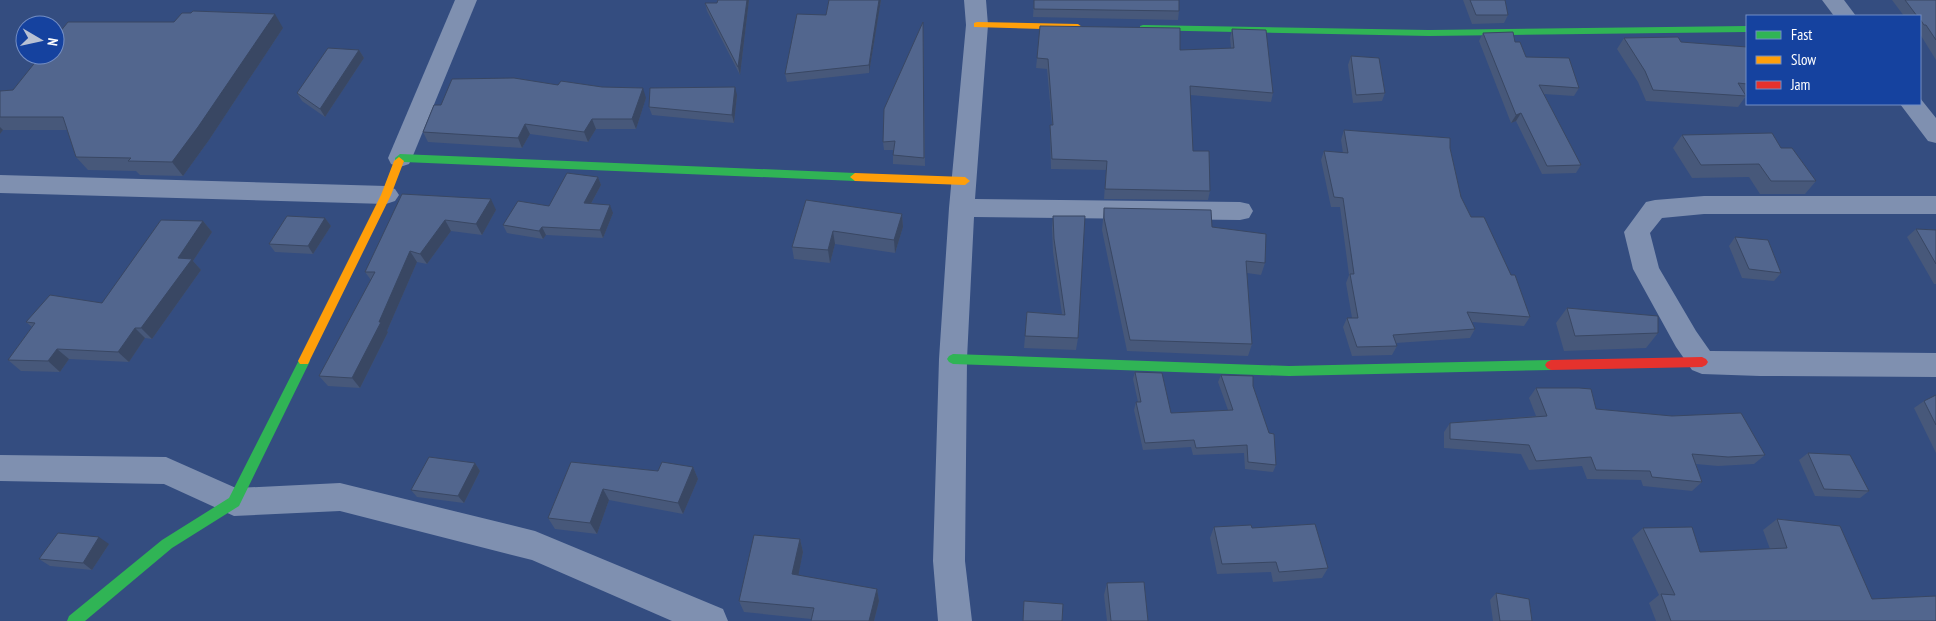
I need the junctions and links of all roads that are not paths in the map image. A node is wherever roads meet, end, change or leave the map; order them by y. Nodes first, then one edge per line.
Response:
1 (466, 0) edge
2 (1832, 0) edge
3 (976, 12) edge
4 (1844, 15) edge
5 (1086, 27) edge
6 (1135, 27) edge
7 (1746, 29) edge
8 (1913, 105) edge
9 (1936, 135) edge
10 (400, 158) junction
11 (965, 181) junction
12 (0, 184) edge
13 (386, 195) junction
14 (1936, 205) edge
15 (962, 208) junction
16 (1240, 211) dead end
17 (953, 359) junction
18 (1702, 362) junction
19 (1936, 365) edge
20 (0, 468) edge
21 (234, 502) junction
22 (74, 621) edge
23 (712, 621) edge
24 (955, 621) edge

1 - 10 street
2 - 4 street
3 - 5 street
3 - 11 street
6 - 7 street
8 - 9 street
10 - 11 street
10 - 13 street
11 - 15 street
12 - 13 street
13 - 21 street
14 - 18 street
15 - 16 street
15 - 17 street
17 - 18 street
17 - 24 street
18 - 19 street
20 - 21 street
21 - 22 street
21 - 23 street

